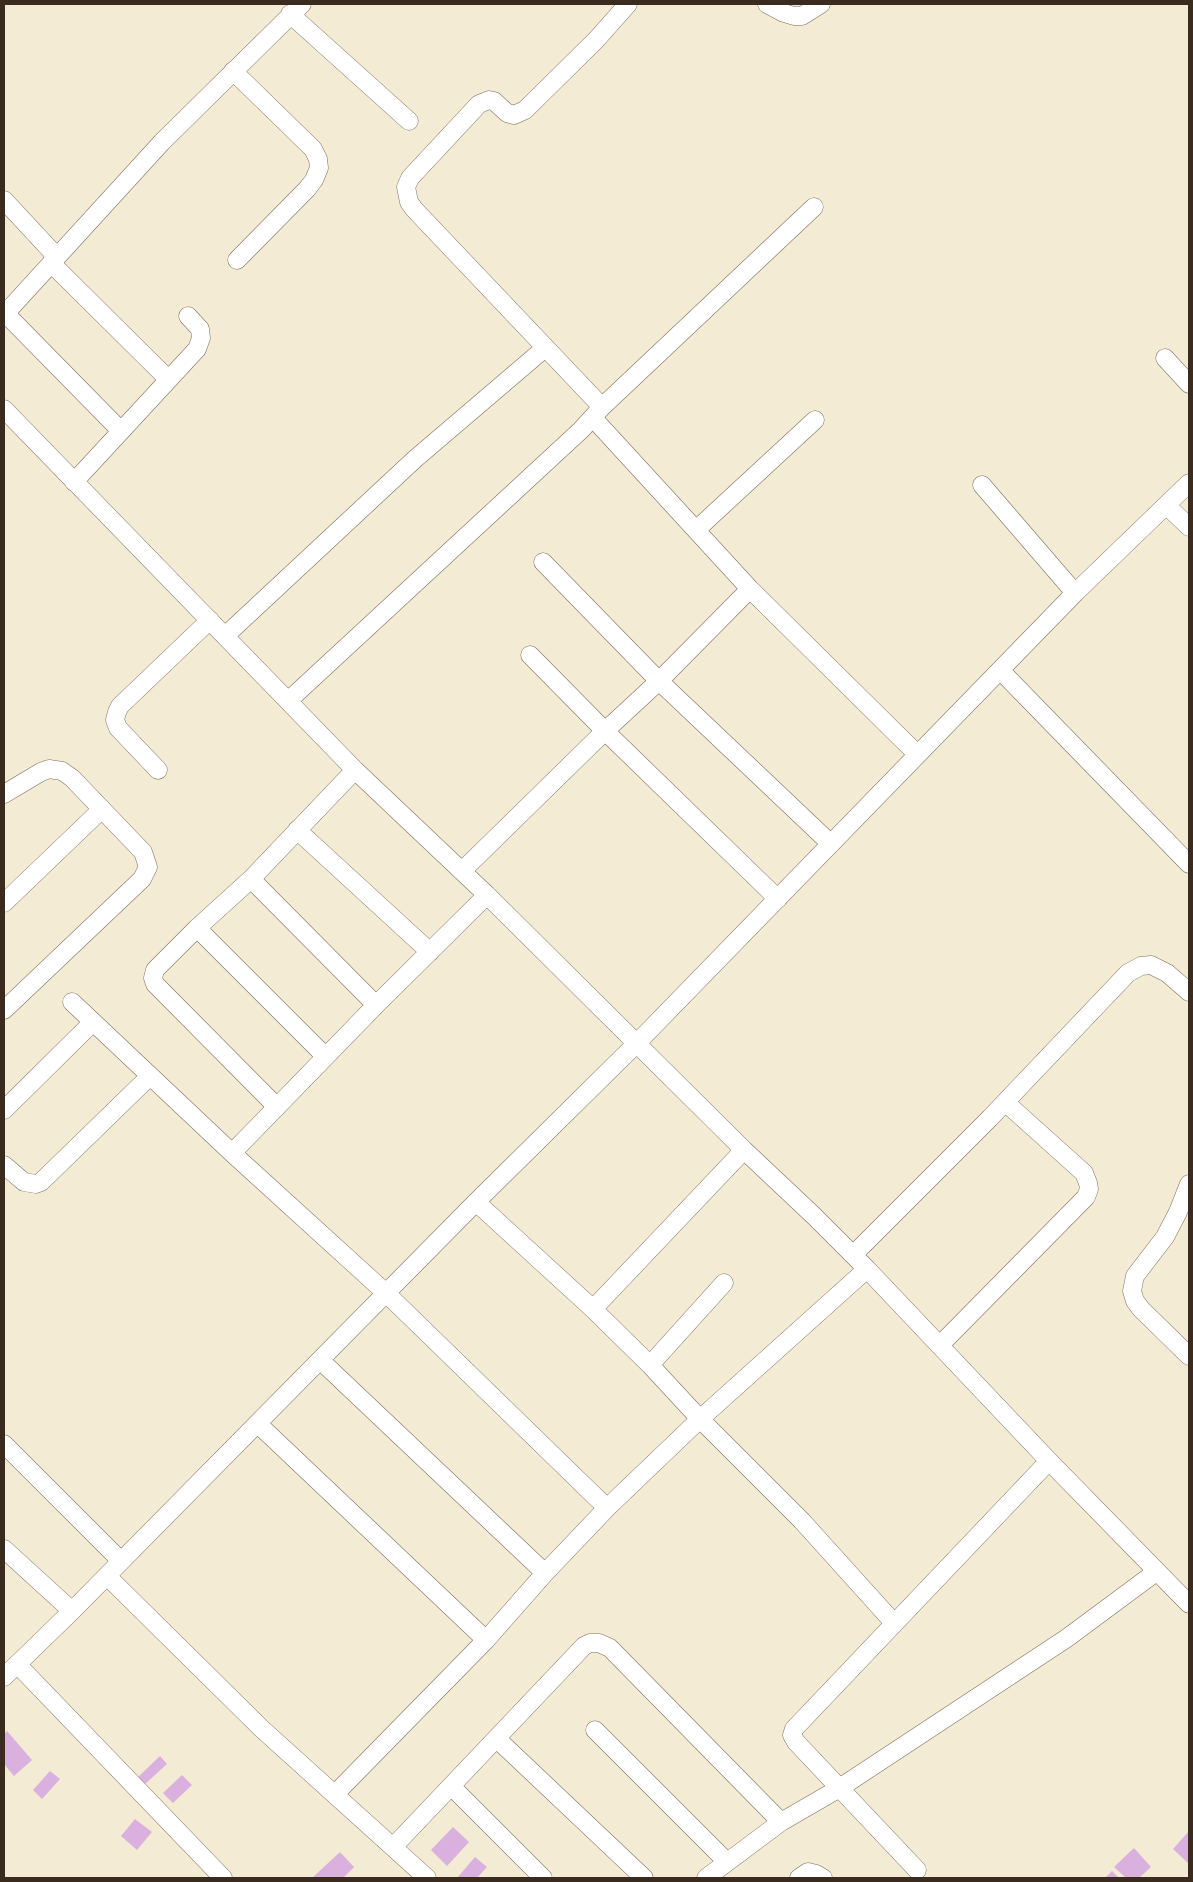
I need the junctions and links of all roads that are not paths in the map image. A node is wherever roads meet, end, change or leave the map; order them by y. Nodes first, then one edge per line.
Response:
1 (628, 4) edge
2 (767, 4) edge
3 (820, 4) edge
4 (296, 9) edge
5 (233, 71) junction
6 (410, 121) dead end
7 (4, 200) edge
8 (814, 207) dead end
9 (54, 260) junction
10 (237, 260) dead end
11 (4, 314) edge
12 (188, 316) dead end
13 (545, 348) junction
14 (1165, 358) dead end
15 (168, 380) junction
16 (1189, 384) edge
17 (4, 408) edge
18 (597, 413) junction
19 (815, 420) dead end
20 (121, 431) junction
21 (74, 482) junction
22 (1189, 483) edge
23 (982, 485) dead end
24 (1166, 506) junction
25 (1189, 528) edge
26 (696, 530) junction
27 (543, 562) dead end
28 (750, 589) junction
29 (1076, 593) junction
30 (210, 620) junction
31 (225, 636) junction
32 (530, 655) dead end
33 (1000, 670) junction
34 (659, 681) junction
35 (288, 701) junction
36 (605, 731) junction
37 (916, 754) junction
38 (158, 770) dead end
39 (355, 770) junction
40 (4, 794) edge
41 (102, 810) junction
42 (297, 830) junction
43 (831, 844) junction
44 (1189, 864) edge
45 (462, 871) junction
46 (252, 879) junction
47 (487, 895) junction
48 (778, 899) junction
49 (4, 902) edge
50 (197, 928) junction
51 (430, 952) junction
52 (1189, 992) edge
53 (72, 1002) dead end
54 (376, 1005) junction
55 (4, 1010) edge
56 (93, 1022) junction
57 (636, 1044) junction
58 (325, 1056) junction
59 (150, 1076) junction
60 (1005, 1102) junction
61 (277, 1107) junction
62 (4, 1110) edge
63 (744, 1150) junction
64 (232, 1153) junction
65 (4, 1165) edge
66 (1189, 1184) edge
67 (476, 1202) junction
68 (853, 1255) junction
69 (867, 1269) junction
70 (724, 1283) dead end
71 (387, 1294) junction
72 (593, 1309) junction
73 (940, 1345) junction
74 (1189, 1356) edge
75 (320, 1360) junction
76 (650, 1365) junction
77 (700, 1419) junction
78 (258, 1424) junction
79 (4, 1444) edge
80 (1049, 1461) junction
81 (606, 1508) junction
82 (4, 1549) edge
83 (120, 1561) junction
84 (1156, 1572) junction
85 (545, 1573) junction
86 (107, 1576) junction
87 (1189, 1604) edge
88 (72, 1611) junction
89 (894, 1623) junction
90 (486, 1640) junction
91 (17, 1664) junction
92 (4, 1677) edge
93 (595, 1730) dead end
94 (497, 1739) junction
95 (451, 1786) junction
96 (838, 1789) junction
97 (335, 1794) junction
98 (781, 1822) junction
99 (393, 1847) junction
100 (727, 1862) junction
101 (918, 1870) dead end
102 (223, 1878) edge
103 (427, 1878) edge
104 (543, 1878) edge
105 (644, 1878) edge
106 (706, 1878) edge
107 (799, 1878) edge
108 (823, 1878) edge

1 - 13 street
2 - 3 street
4 - 5 street
4 - 6 street
5 - 9 street
5 - 10 street
7 - 9 street
8 - 18 street
9 - 11 street
9 - 15 street
11 - 20 street
12 - 15 street
13 - 18 street
13 - 31 street
14 - 16 street
15 - 20 street
17 - 21 street
18 - 26 street
18 - 35 street
19 - 26 street
20 - 21 street
21 - 30 street
22 - 24 street
23 - 29 street
24 - 25 street
24 - 29 street
26 - 28 street
27 - 34 street
28 - 34 street
28 - 37 street
29 - 33 street
30 - 31 street
30 - 38 street
31 - 35 street
32 - 36 street
33 - 37 street
33 - 44 street
34 - 36 street
34 - 43 street
35 - 39 street
36 - 45 street
36 - 48 street
37 - 43 street
39 - 42 street
39 - 45 street
40 - 41 street
41 - 49 street
41 - 55 street
42 - 46 street
42 - 51 street
43 - 48 street
45 - 47 street
46 - 50 street
46 - 54 street
47 - 51 street
47 - 57 street
48 - 57 street
50 - 58 street
50 - 61 street
51 - 54 street
52 - 60 street
53 - 56 street
54 - 58 street
56 - 59 street
56 - 62 street
57 - 63 street
57 - 67 street
58 - 61 street
59 - 64 street
59 - 65 street
60 - 68 street
60 - 73 street
61 - 64 street
63 - 68 street
63 - 72 street
64 - 71 street
66 - 74 street
67 - 71 street
67 - 72 street
68 - 69 street
69 - 73 street
69 - 77 street
70 - 76 street
71 - 75 street
71 - 81 street
72 - 76 street
73 - 80 street
75 - 78 street
75 - 85 street
76 - 77 street
77 - 81 street
77 - 89 street
78 - 83 street
78 - 90 street
79 - 83 street
80 - 84 street
80 - 89 street
81 - 85 street
82 - 88 street
83 - 86 street
84 - 87 street
84 - 96 street
85 - 90 street
86 - 88 street
86 - 97 street
88 - 91 street
89 - 96 street
90 - 97 street
91 - 92 street
91 - 102 street
93 - 100 street
94 - 95 street
94 - 98 street
94 - 105 street
95 - 99 street
95 - 104 street
96 - 98 street
96 - 101 street
97 - 99 street
98 - 100 street
99 - 103 street
100 - 106 street
107 - 108 street

